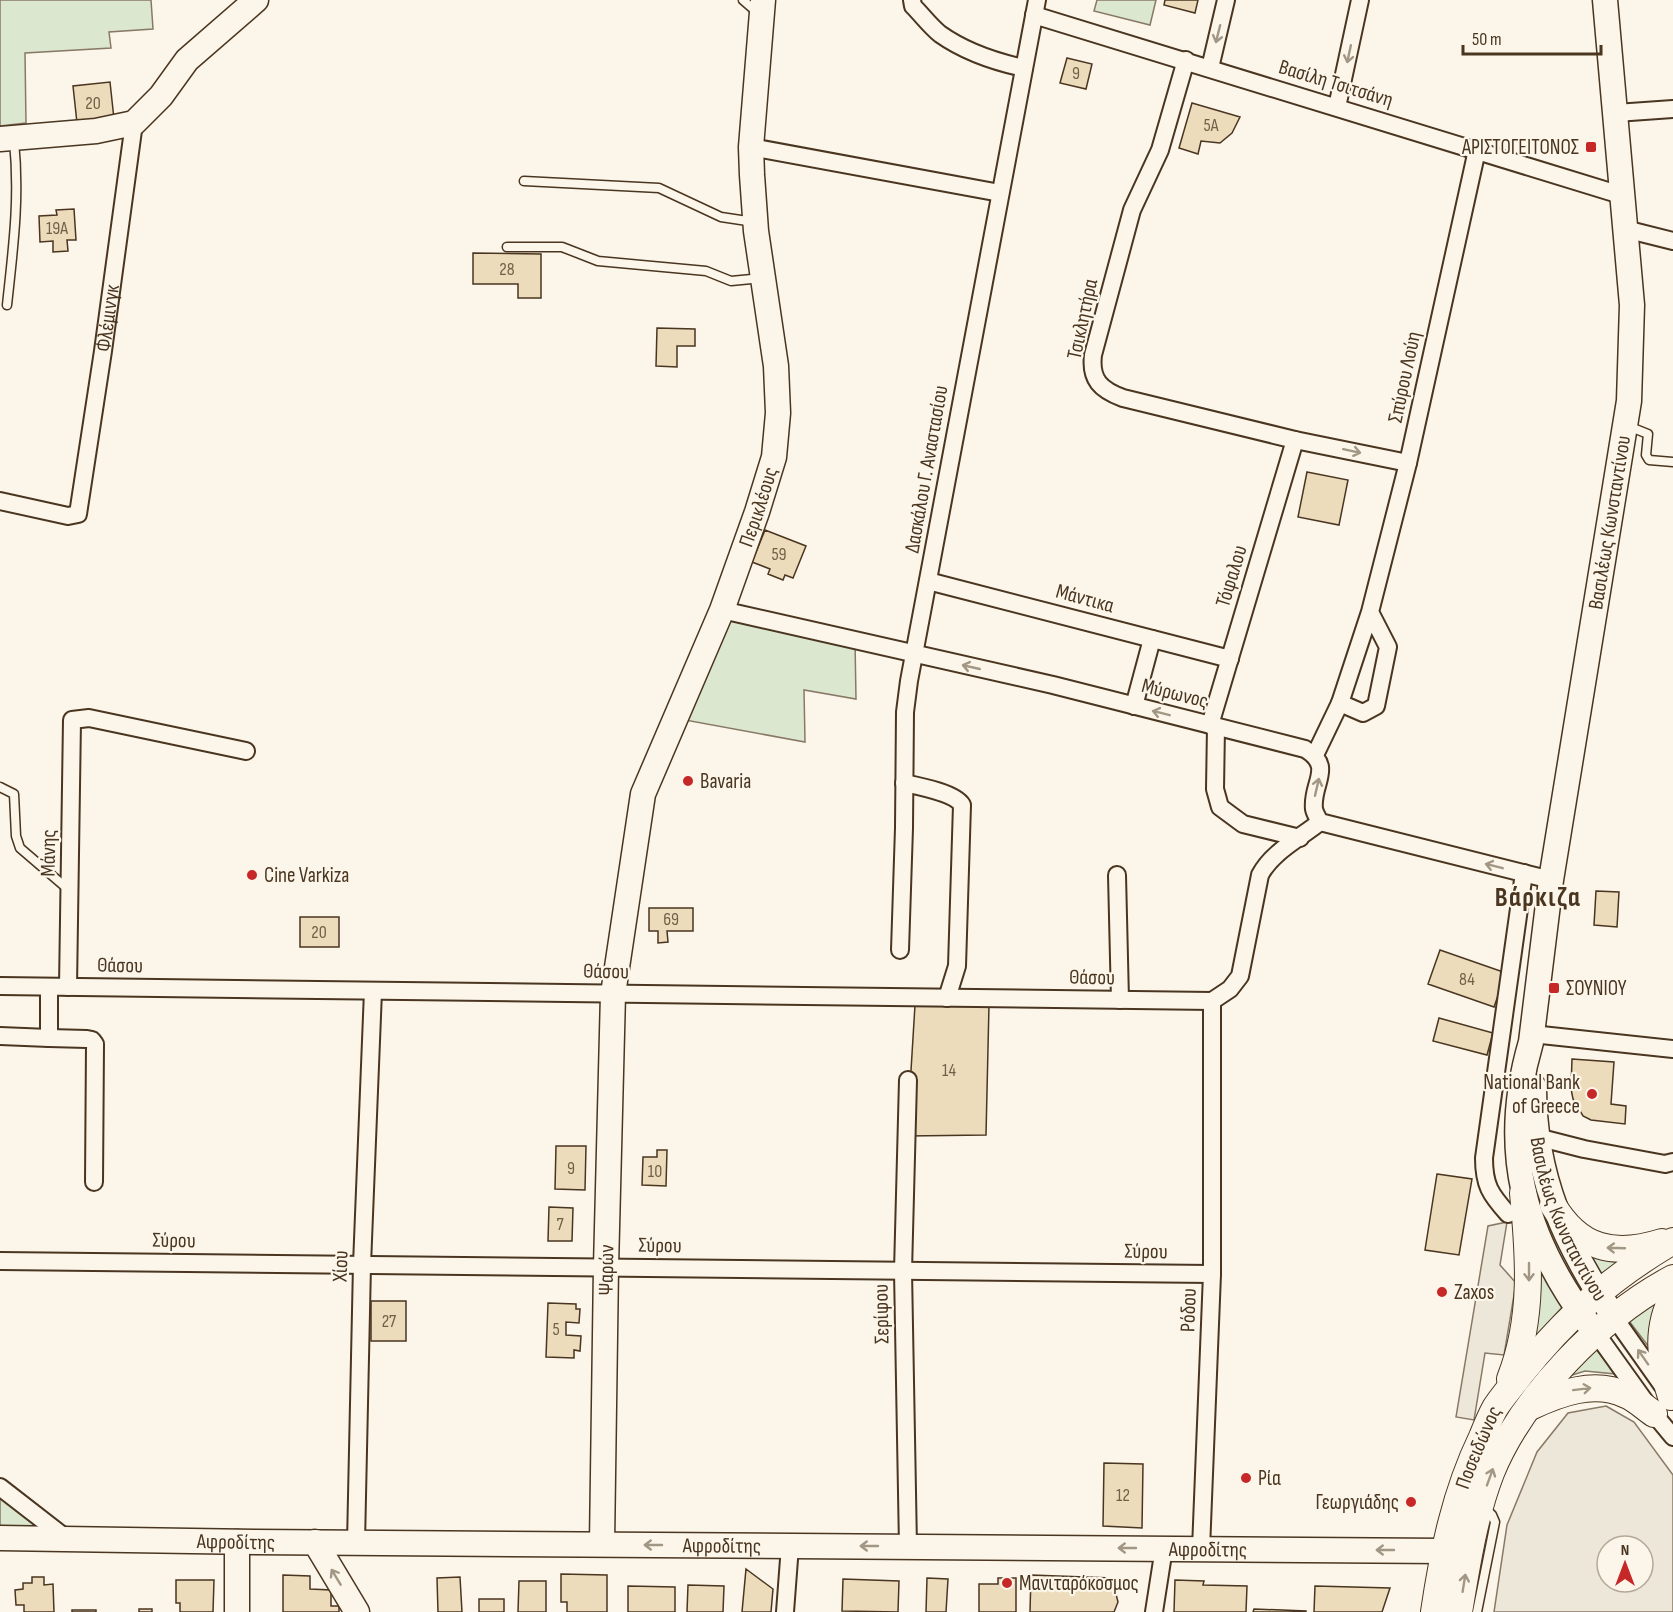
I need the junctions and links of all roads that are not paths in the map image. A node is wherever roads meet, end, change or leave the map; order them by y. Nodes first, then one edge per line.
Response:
1 (256, 0) edge
2 (743, 0) edge
3 (912, 0) edge
4 (1226, 0) edge
5 (1360, 0) edge
6 (1605, 0) edge
7 (762, 8) edge
8 (1036, 8) edge
9 (1186, 60) junction
10 (1024, 68) junction
11 (1210, 68) junction
12 (1337, 107) junction
13 (1673, 109) edge
14 (1616, 113) junction
15 (134, 123) junction
16 (7, 138) edge
17 (752, 147) junction
18 (1477, 150) junction
19 (524, 181) dead end
20 (1000, 193) junction
21 (1624, 196) junction
22 (755, 222) junction
23 (1625, 229) junction
24 (1673, 241) edge
25 (507, 247) dead end
26 (763, 278) junction
27 (7, 305) dead end
28 (1625, 425) junction
29 (1295, 440) junction
30 (1673, 462) edge
31 (1408, 463) junction
32 (0, 501) edge
33 (928, 581) junction
34 (722, 610) junction
35 (1370, 612) junction
36 (1152, 639) junction
37 (915, 654) junction
38 (1230, 659) junction
39 (1340, 704) junction
40 (1134, 706) junction
41 (1213, 726) junction
42 (246, 751) dead end
43 (1315, 755) junction
44 (904, 783) junction
45 (0, 787) edge
46 (1320, 822) junction
47 (1300, 838) junction
48 (1524, 873) junction
49 (1117, 875) dead end
50 (1551, 880) junction
51 (70, 890) junction
52 (900, 950) dead end
53 (0, 986) edge
54 (49, 987) junction
55 (68, 987) junction
56 (373, 991) junction
57 (613, 994) junction
58 (947, 998) junction
59 (1120, 1000) junction
60 (1212, 1001) junction
61 (0, 1036) edge
62 (49, 1038) junction
63 (1531, 1038) junction
64 (1673, 1049) edge
65 (908, 1080) dead end
66 (1537, 1137) junction
67 (1673, 1162) edge
68 (94, 1182) dead end
69 (1523, 1193) junction
70 (1553, 1205) junction
71 (1508, 1214) dead end
72 (1673, 1239) edge
73 (0, 1261) edge
74 (362, 1265) junction
75 (606, 1267) junction
76 (903, 1271) junction
77 (1212, 1274) junction
78 (1673, 1278) edge
79 (1598, 1293) junction
80 (1673, 1297) edge
81 (1578, 1310) junction
82 (1605, 1325) junction
83 (1666, 1403) edge
84 (1495, 1408) junction
85 (1527, 1408) junction
86 (1673, 1437) edge
87 (0, 1487) edge
88 (1481, 1504) junction
89 (0, 1538) edge
90 (67, 1539) junction
91 (237, 1542) junction
92 (315, 1542) junction
93 (356, 1543) junction
94 (603, 1545) junction
95 (790, 1546) junction
96 (908, 1547) junction
97 (1164, 1548) junction
98 (1201, 1549) junction
99 (1456, 1552) junction
100 (237, 1612) edge
101 (357, 1612) edge
102 (784, 1612) edge
103 (1154, 1612) edge
104 (1434, 1612) edge
105 (1459, 1612) edge
106 (1477, 1612) edge

1 - 15 street
2 - 7 lane
3 - 10 street
4 -> 11 street
5 -> 12 street
6 - 14 street, Βασιλέως Κωνσταντίνου
7 - 17 street, Περικλέους
8 - 9 street, Βασίλη Τσιτσάνη
8 - 10 street, Δασκάλου Γ. Αναστασίου
9 - 11 street, Βασίλη Τσιτσάνη
9 - 29 street, Τσικλητήρα
10 - 20 street, Δασκάλου Γ. Αναστασίου
11 - 12 street, Βασίλη Τσιτσάνη
12 - 18 street, Βασίλη Τσιτσάνη
13 - 14 street
14 - 21 street, Βασιλέως Κωνσταντίνου
15 - 16 street
15 - 32 street, Φλέμινγκ
16 - 27 lane
17 - 20 street
17 - 22 street, Περικλέους
18 - 21 street, Βασίλη Τσιτσάνη
18 - 31 street, Σπύρου Λούη
19 - 22 lane
20 - 33 street, Δασκάλου Γ. Αναστασίου
21 - 23 street, Βασιλέως Κωνσταντίνου
22 - 26 street, Περικλέους
23 - 24 street
23 - 28 street, Βασιλέως Κωνσταντίνου
25 - 26 lane
26 - 34 street, Περικλέους
28 - 30 lane
28 - 50 street, Βασιλέως Κωνσταντίνου
29 -> 31 street, Τσικλητήρα
29 - 38 street, Τόφαλου
31 - 35 street, Σπύρου Λούη
33 - 36 street, Μάντικα
33 - 37 street, Δασκάλου Γ. Αναστασίου
34 - 37 street, Μύρωνος
34 - 57 street, Περικλέους
35 - 39 street, Σπύρου Λούη
35 - 39 street
36 - 38 street, Μάντικα
36 - 40 street
40 -> 37 street, Μύρωνος
37 - 44 street, Δασκάλου Γ. Αναστασίου
38 - 41 street, Τόφαλου
39 - 43 street, Σπύρου Λούη
41 -> 40 street, Μύρωνος
41 - 43 street, Μύρωνος
41 - 47 street, Τόφαλου
42 - 51 street, Μάνης
46 -> 43 street
44 - 52 street, Δασκάλου Γ. Αναστασίου
44 - 58 street
45 - 51 lane
46 - 47 street
48 -> 46 street
47 - 60 street
48 - 50 street
48 - 71 street
49 - 59 street
50 - 63 street, Βασιλέως Κωνσταντίνου
51 - 55 street, Μάνης
53 - 54 street, Θάσου
54 - 55 street, Θάσου
54 - 62 street
55 - 56 street, Θάσου
56 - 57 street, Θάσου
56 - 74 street, Χίου
57 - 58 street, Θάσου
57 - 75 street, Ψαρών
58 - 59 street, Θάσου
59 - 60 street, Θάσου
60 - 77 street, Ρόδου
61 - 62 street
62 - 68 street
63 - 64 street
63 - 66 street, Βασιλέως Κωνσταντίνου
63 - 69 street, Βασιλέως Κωνσταντίνου
65 - 76 street, Σερίφου
66 - 67 street
66 - 70 street, Βασιλέως Κωνσταντίνου
69 - 81 street, Βασιλέως Κωνσταντίνου
69 -> 84 main road
72 -> 70 main road
70 - 79 street, Βασιλέως Κωνσταντίνου
72 - 79 main road, Ποσειδώνος
73 - 74 street, Σύρου
74 - 75 street, Σύρου
74 - 93 street, Χίου
75 - 76 street, Σύρου
75 - 94 street, Ψαρών
76 - 77 street, Σύρου
76 - 96 street, Σερίφου
77 - 98 street, Ρόδου
78 - 82 main road, Ποσειδώνος
79 - 81 main road, Ποσειδώνος
79 - 82 street, Βασιλέως Κωνσταντίνου
80 - 83 main road
81 - 82 street, Βασιλέως Κωνσταντίνου
81 - 84 main road, Ποσειδώνος
82 - 83 street
83 -> 82 street
82 - 85 main road, Ποσειδώνος
85 -> 83 main road
83 - 86 street
84 - 99 main road, Ποσειδώνος
88 -> 85 main road, Ποσειδώνος
87 - 90 street
88 - 99 main road, Ποσειδώνος
88 - 106 lane
89 - 90 street, Αφροδίτης
90 - 91 street, Αφροδίτης
91 - 92 street, Αφροδίτης
91 - 100 street
92 - 93 street, Αφροδίτης
101 -> 92 street
93 - 94 street, Αφροδίτης
95 -> 94 street, Αφροδίτης
96 -> 95 street, Αφροδίτης
95 - 102 street
97 -> 96 street, Αφροδίτης
97 - 98 street, Αφροδίτης
97 - 103 street
99 -> 98 street, Αφροδίτης
99 - 104 main road, Ποσειδώνος
105 -> 99 main road, Ποσειδώνος

